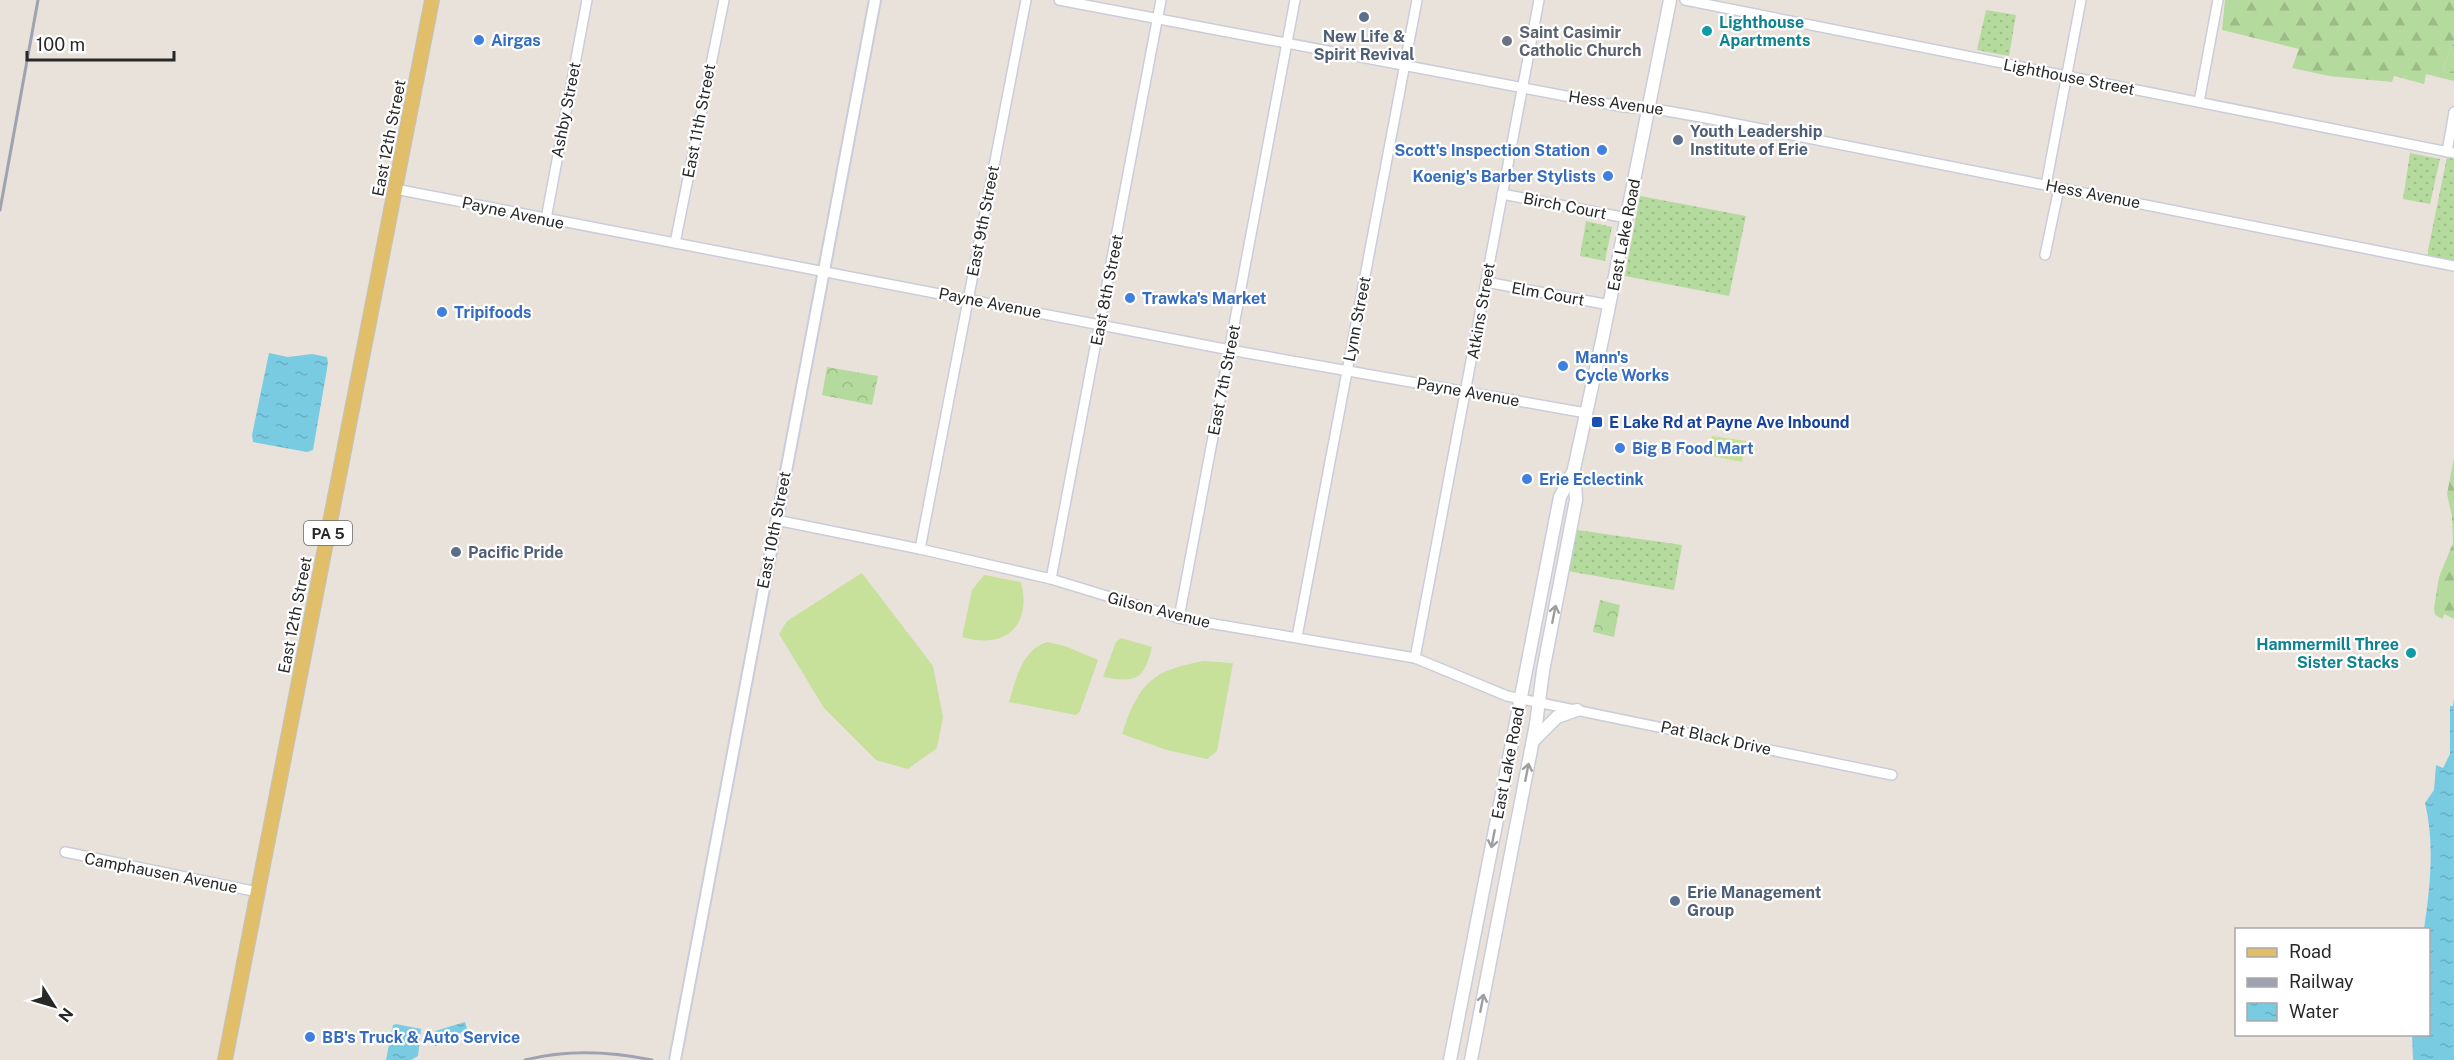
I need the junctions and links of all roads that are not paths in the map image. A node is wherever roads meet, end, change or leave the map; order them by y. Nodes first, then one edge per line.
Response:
1 (432, 0) edge
2 (587, 0) edge
3 (724, 0) edge
4 (875, 0) edge
5 (1026, 0) edge
6 (1059, 0) edge
7 (1161, 0) edge
8 (1295, 0) edge
9 (1417, 0) edge
10 (1539, 0) edge
11 (1670, 0) edge
12 (1685, 0) edge
13 (2081, 0) edge
14 (2216, 0) edge
15 (1158, 19) junction
16 (1287, 44) junction
17 (1405, 66) junction
18 (2066, 76) junction
19 (1523, 88) junction
20 (2199, 102) junction
21 (1648, 110) junction
22 (2454, 112) edge
23 (2450, 152) edge
24 (2046, 185) junction
25 (2058, 188) junction
26 (395, 189) junction
27 (1502, 194) junction
28 (1627, 218) junction
29 (546, 219) junction
30 (675, 243) junction
31 (2045, 255) dead end
32 (2454, 266) edge
33 (823, 271) junction
34 (1486, 282) junction
35 (968, 299) junction
36 (1610, 305) junction
37 (1100, 324) junction
38 (1230, 350) junction
39 (1347, 371) junction
40 (1466, 392) junction
41 (1586, 413) junction
42 (1574, 469) junction
43 (776, 520) junction
44 (920, 549) junction
45 (1051, 579) junction
46 (1179, 618) junction
47 (1297, 637) junction
48 (1415, 658) junction
49 (1520, 699) junction
50 (1540, 702) junction
51 (1577, 710) junction
52 (1533, 742) junction
53 (1892, 776) dead end
54 (65, 852) dead end
55 (258, 892) junction
56 (225, 1060) edge
57 (675, 1060) edge
58 (1450, 1060) edge
59 (1471, 1060) edge

1 - 26 main road, East 12th Street / PA 5
2 - 29 street, Ashby Street
3 - 30 street, East 11th Street
4 - 33 street, East 10th Street
5 - 35 street, East 9th Street
6 - 15 street, Hess Avenue
7 - 15 street, East 8th Street
8 - 16 street, East 7th Street
9 - 17 street, Lynn Street
10 - 19 street, Atkins Street
11 - 21 main road, East Lake Road
12 - 18 street, Lighthouse Street
13 - 18 street
14 - 20 street
15 - 16 street, Hess Avenue
15 - 37 street, East 8th Street
16 - 17 street, Hess Avenue
16 - 38 street, East 7th Street
17 - 19 street, Hess Avenue
17 - 39 street, Lynn Street
18 - 20 street, Lighthouse Street
18 - 24 street
19 - 21 street, Hess Avenue
19 - 27 street, Atkins Street
20 - 23 street, Lighthouse Street
21 - 24 street, Hess Avenue
21 - 28 main road, East Lake Road
22 - 23 street
24 - 25 street, Hess Avenue
25 - 31 street
25 - 32 street, Hess Avenue
26 - 29 street, Payne Avenue
26 - 55 main road, East 12th Street / PA 5
27 - 28 street, Birch Court
27 - 34 street, Atkins Street
28 - 36 main road, East Lake Road
29 - 30 street, Payne Avenue
30 - 33 street, Payne Avenue
33 - 35 street, Payne Avenue
33 - 43 street, East 10th Street
34 - 36 street, Elm Court
34 - 40 street, Atkins Street
35 - 37 street, Payne Avenue
35 - 44 street, East 9th Street
36 - 41 main road, East Lake Road
37 - 38 street, Payne Avenue
37 - 45 street, East 8th Street
38 - 39 street, Payne Avenue
38 - 46 street, East 7th Street
39 - 40 street, Payne Avenue
39 - 47 street, Lynn Street
40 - 41 street, Payne Avenue
40 - 48 street, Atkins Street
41 - 42 main road, East Lake Road
42 - 49 main road, East Lake Road
50 -> 42 main road, East Lake Road
43 - 44 street, Gilson Avenue
43 - 57 street, East 10th Street
44 - 45 street, Gilson Avenue
45 - 46 street, Gilson Avenue
46 - 47 street, Gilson Avenue
47 - 48 street, Gilson Avenue
48 - 49 street, Gilson Avenue
49 - 50 street, Gilson Avenue
49 -> 58 main road, East Lake Road
50 - 51 street, Pat Black Drive
50 - 52 main road, East Lake Road
51 - 52 main road
51 - 53 street, Pat Black Drive
59 -> 52 main road, East Lake Road
54 - 55 street, Camphausen Avenue
55 - 56 main road, East 12th Street / PA 5

